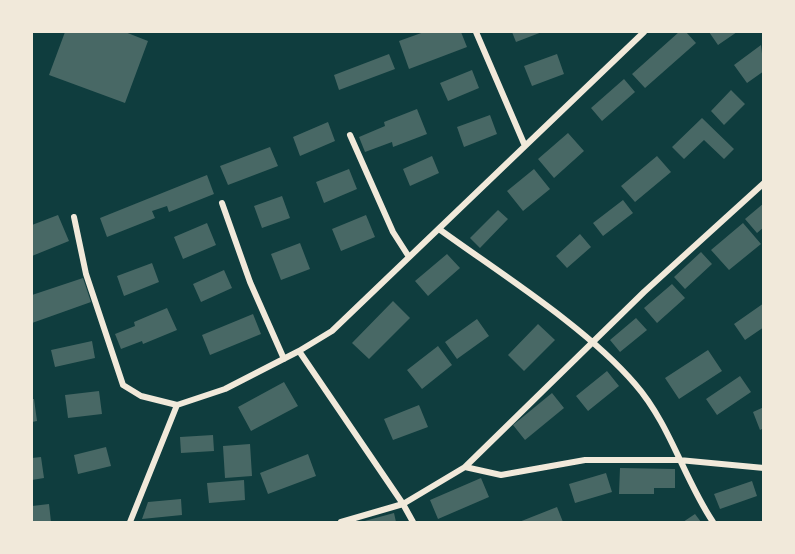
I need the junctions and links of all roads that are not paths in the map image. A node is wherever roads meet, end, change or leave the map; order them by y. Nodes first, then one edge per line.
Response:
1 (476, 32) edge
2 (644, 32) edge
3 (350, 135) dead end
4 (525, 146) junction
5 (764, 183) edge
6 (222, 203) dead end
7 (74, 217) dead end
8 (439, 229) junction
9 (410, 257) junction
10 (592, 343) junction
11 (299, 351) junction
12 (284, 359) junction
13 (177, 405) junction
14 (679, 460) junction
15 (465, 468) junction
16 (764, 468) edge
17 (404, 504) junction
18 (130, 522) edge
19 (341, 522) edge
20 (413, 522) edge
21 (713, 522) edge

1 - 4 street
2 - 4 street
3 - 9 street
4 - 8 street
5 - 10 street
6 - 12 street
7 - 13 street
8 - 9 street
8 - 10 street
9 - 11 street
10 - 14 street
10 - 15 street
11 - 12 street
11 - 17 street
12 - 13 street
13 - 18 street
14 - 15 street
14 - 16 street
14 - 21 street
15 - 17 street
17 - 19 street
17 - 20 street

